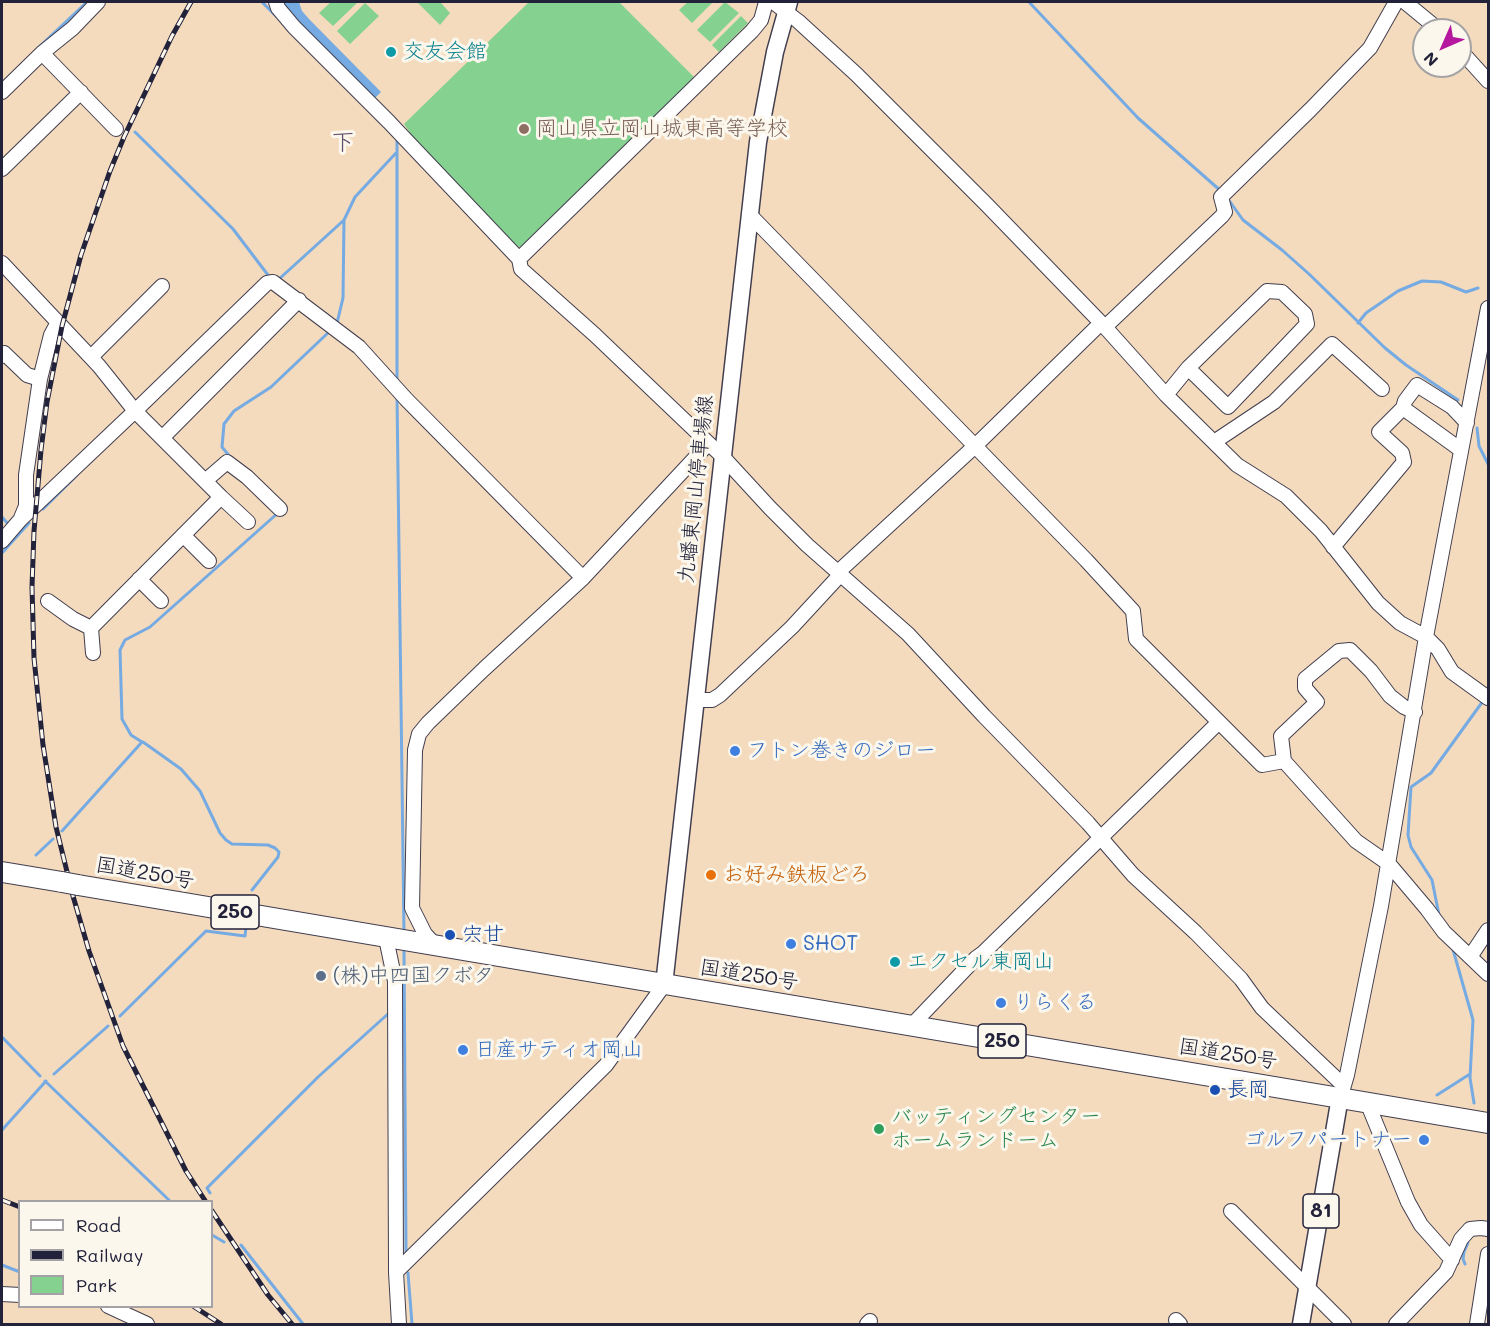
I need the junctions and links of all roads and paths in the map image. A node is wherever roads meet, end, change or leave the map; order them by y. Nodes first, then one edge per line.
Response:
1 (98, 2) edge
2 (276, 2) edge
3 (766, 2) edge
4 (1396, 2) edge
5 (1405, 2) edge
6 (782, 5) edge
7 (1424, 18) edge
8 (42, 53) junction
9 (1472, 63) edge
10 (1488, 81) edge
11 (2, 92) edge
12 (81, 92) junction
13 (116, 129) dead end
14 (2, 169) edge
15 (749, 214) junction
16 (519, 259) junction
17 (2, 263) edge
18 (162, 286) dead end
19 (299, 300) junction
20 (1488, 308) edge
21 (58, 322) junction
22 (1103, 325) junction
23 (2, 353) edge
24 (91, 357) junction
25 (1188, 368) junction
26 (40, 379) junction
27 (1382, 389) dead end
28 (1166, 395) junction
29 (1403, 408) junction
30 (137, 414) junction
31 (1467, 423) junction
32 (162, 438) junction
33 (1214, 442) junction
34 (708, 444) junction
35 (974, 447) junction
36 (1461, 450) junction
37 (723, 457) junction
38 (205, 481) junction
39 (221, 497) junction
40 (280, 509) dead end
41 (20, 520) junction
42 (248, 522) dead end
43 (183, 535) junction
44 (2, 541) edge
45 (1333, 547) junction
46 (209, 561) dead end
47 (839, 574) junction
48 (583, 578) junction
49 (139, 579) junction
50 (48, 601) dead end
51 (161, 601) dead end
52 (91, 628) junction
53 (1426, 637) junction
54 (93, 653) dead end
55 (1487, 697) edge
56 (696, 700) junction
57 (1415, 712) junction
58 (1219, 722) junction
59 (1284, 760) junction
60 (1100, 837) junction
61 (1389, 864) junction
62 (2, 872) edge
63 (1488, 930) edge
64 (396, 939) junction
65 (436, 946) junction
66 (1470, 957) junction
67 (1488, 974) edge
68 (664, 985) junction
69 (911, 1026) junction
70 (1342, 1091) junction
71 (1367, 1101) junction
72 (1488, 1123) edge
73 (1231, 1211) dead end
74 (1488, 1229) edge
75 (1488, 1254) edge
76 (1452, 1260) junction
77 (396, 1272) junction
78 (1307, 1288) junction
79 (2, 1294) edge
80 (18, 1295) edge
81 (112, 1308) edge
82 (147, 1324) edge
83 (399, 1324) edge
84 (1300, 1324) edge
85 (1344, 1324) edge
86 (1396, 1324) edge
87 (1477, 1324) edge

1 - 8 street
2 - 16 street
3 - 16 street
4 - 22 street
5 - 7 street
6 - 15 main road, 九蟠東岡山停車場線
6 - 22 street
8 - 11 street
8 - 12 street
9 - 10 street
12 - 13 street
12 - 14 street
15 - 35 street
15 - 37 main road, 九蟠東岡山停車場線
16 - 34 street
17 - 21 street
18 - 24 street
19 - 30 street
19 - 32 street
19 - 48 street
20 - 31 street
21 - 24 street
21 - 26 street
22 - 28 street
22 - 35 street
23 - 26 street
24 - 30 street
25 - 25 street
25 - 28 street
26 - 41 street
27 - 33 street
28 - 33 street
29 - 31 street
29 - 36 street
29 - 45 street
30 - 32 street
30 - 41 street
31 - 36 street
32 - 38 street
33 - 45 street
34 - 37 street
34 - 48 street
35 - 47 street
35 - 58 street
36 - 53 street
37 - 47 street
37 - 56 main road, 九蟠東岡山停車場線
38 - 39 street
38 - 40 street
39 - 42 street
39 - 43 street
41 - 44 street
43 - 46 street
43 - 49 street
45 - 53 street
47 - 56 street
47 - 60 street
48 - 65 street
49 - 51 street
49 - 52 street
50 - 52 street
52 - 54 street
53 - 55 street
53 - 57 street
56 - 68 main road, 九蟠東岡山停車場線
57 - 59 street
57 - 61 street
58 - 59 street
58 - 60 street
59 - 61 street
60 - 69 street
60 - 70 street
61 - 66 street
61 - 70 street
62 - 64 highway, 国道250号 / 250
63 - 66 street
64 - 65 highway, 国道250号 / 250
64 - 77 street
65 - 68 highway, 国道250号 / 250
66 - 67 street
68 - 69 highway, 国道250号 / 250
68 - 77 street
69 - 70 highway, 国道250号 / 250
70 - 71 highway, 国道250号 / 250
70 - 78 main road, 81
71 - 72 highway, 国道250号 / 250
71 - 76 street
73 - 78 street
74 - 76 street
75 - 87 street
76 - 86 street
77 - 83 street
78 - 84 main road, 81
78 - 85 street
79 - 80 street
81 - 82 street

